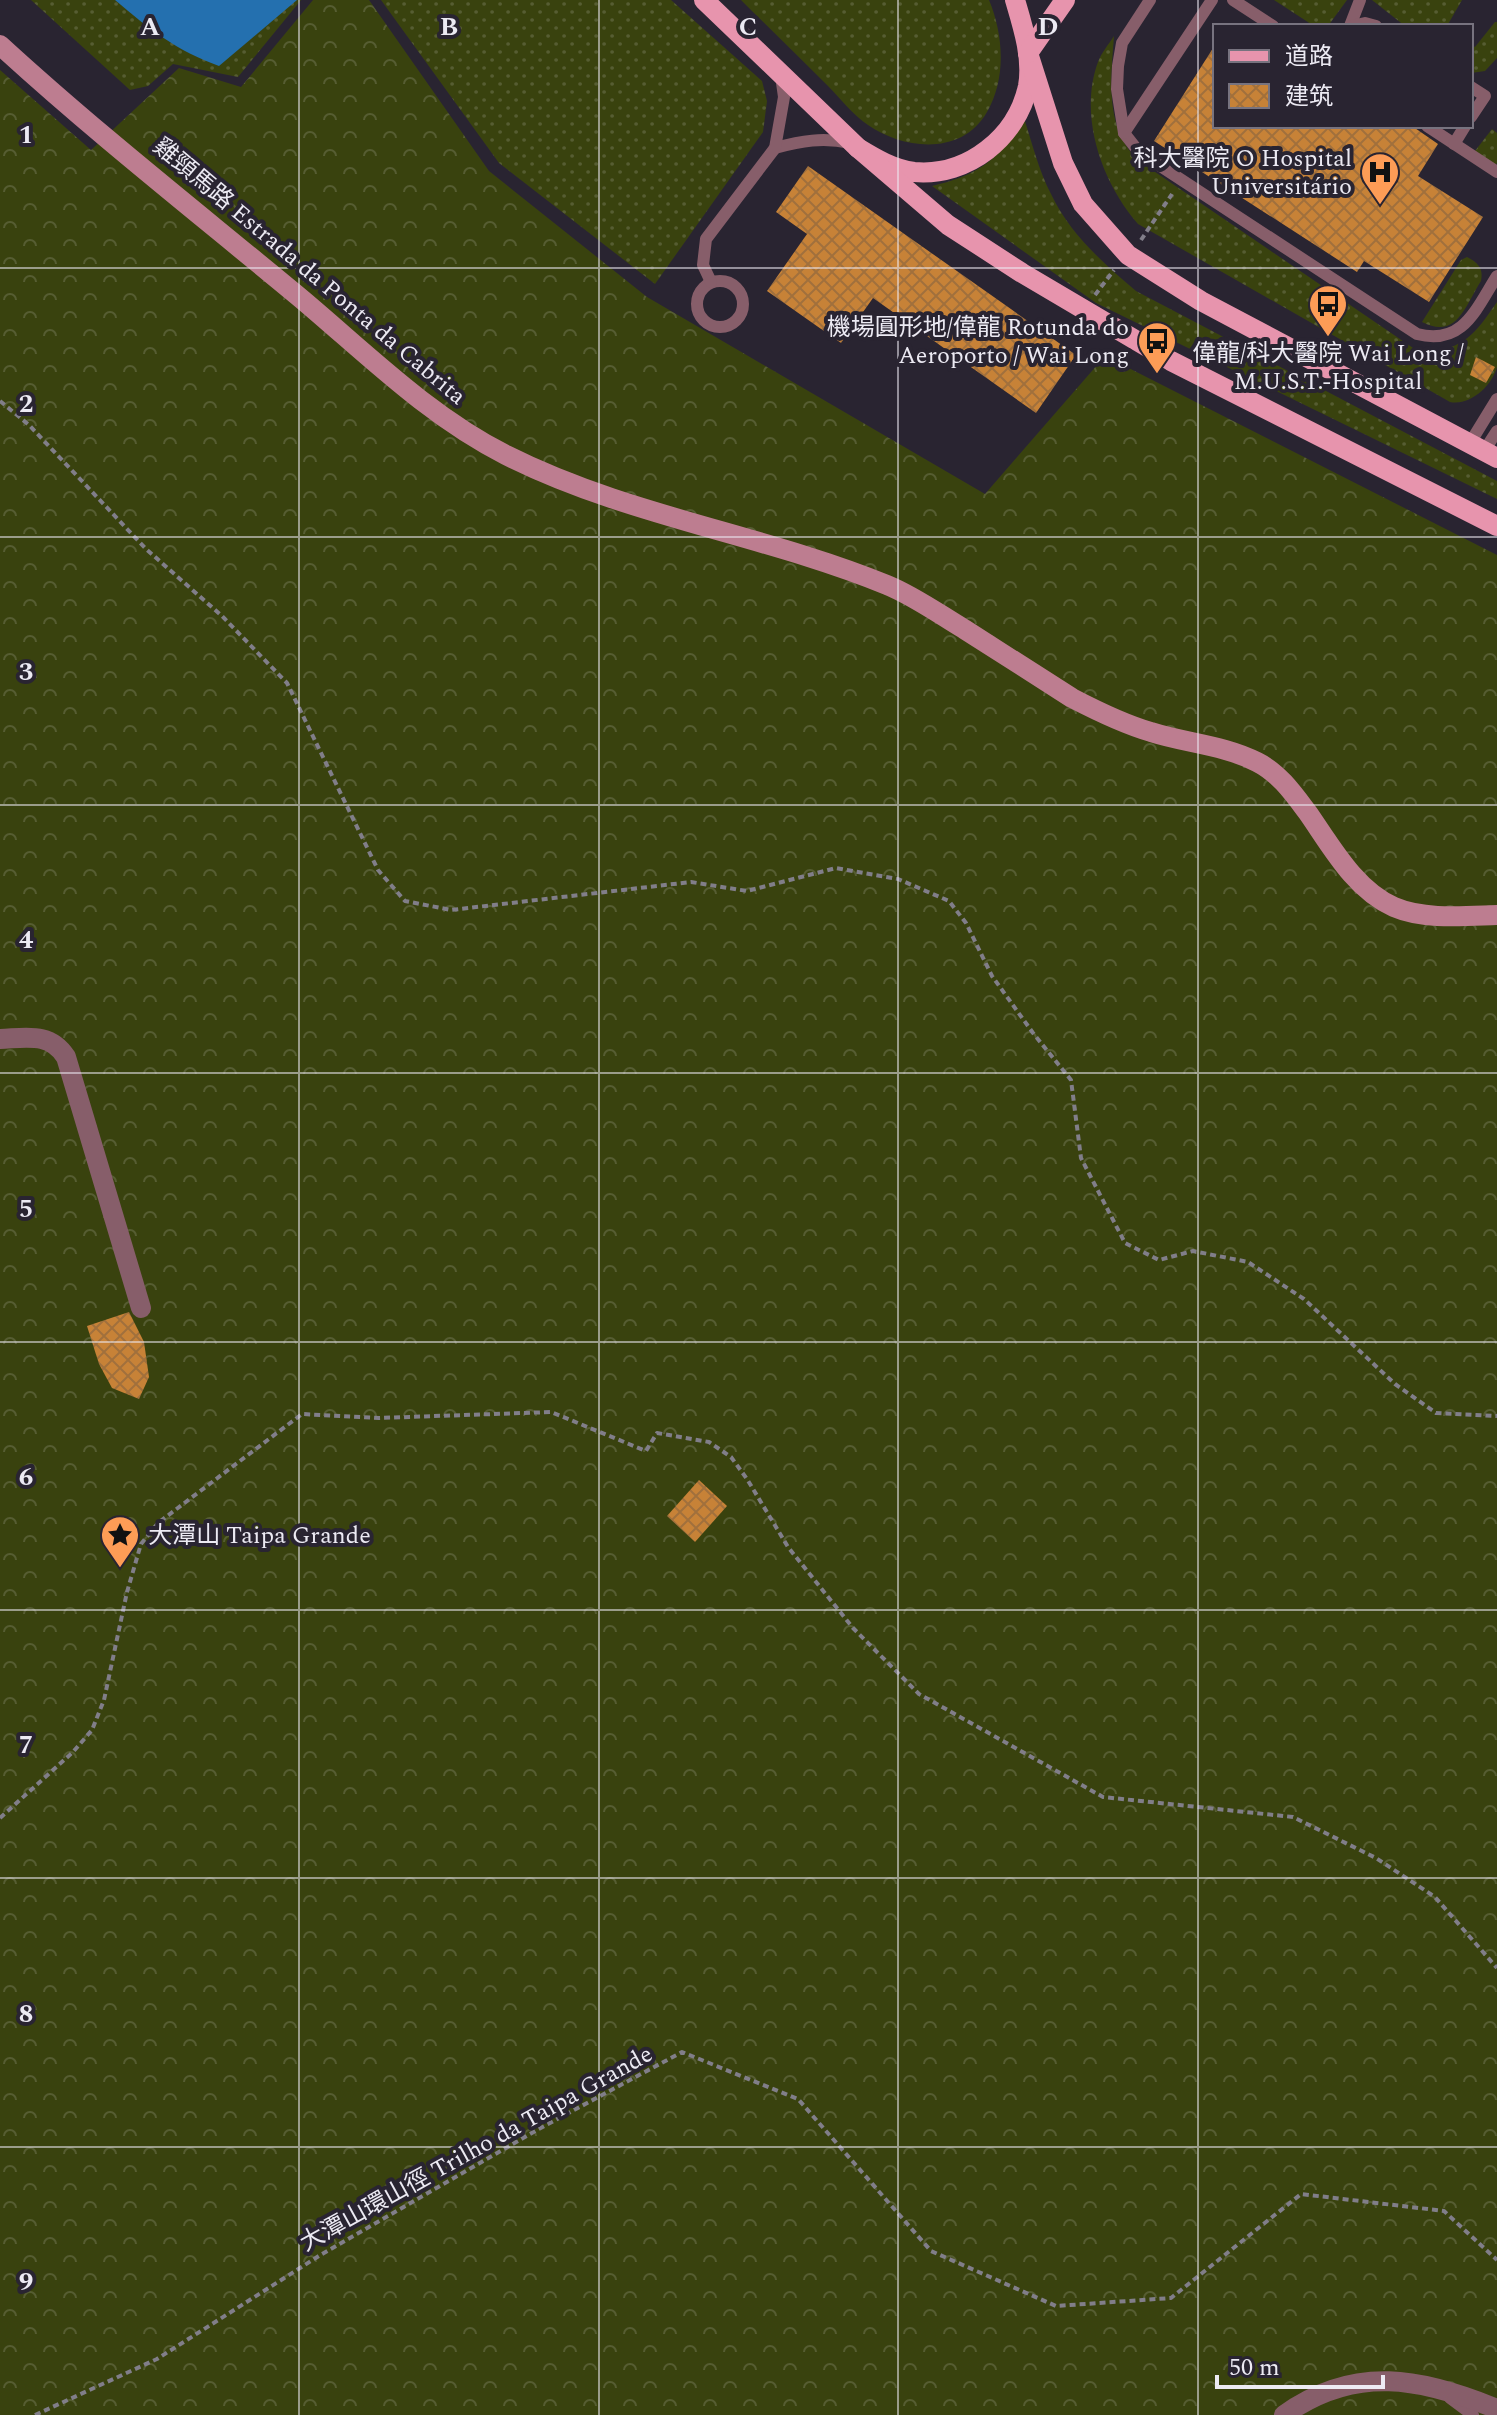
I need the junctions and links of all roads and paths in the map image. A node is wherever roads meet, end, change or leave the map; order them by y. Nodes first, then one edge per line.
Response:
1 (704, 0) edge
2 (1015, 0) edge
3 (1065, 0) edge
4 (1150, 0) edge
5 (1212, 0) edge
6 (1233, 0) edge
7 (1360, 0) edge
8 (1270, 24) edge
9 (1351, 24) edge
10 (0, 45) edge
11 (1028, 53) junction
12 (780, 73) junction
13 (1473, 88) edge
14 (1473, 114) edge
15 (1430, 128) edge
16 (1464, 128) edge
17 (1124, 133) junction
18 (1454, 144) junction
19 (855, 145) junction
20 (775, 148) junction
21 (1497, 172) edge
22 (1497, 276) edge
23 (711, 282) dead end
24 (1497, 399) edge
25 (0, 401) edge
26 (1497, 431) edge
27 (1483, 451) edge
28 (1497, 526) edge
29 (1497, 915) edge
30 (0, 1039) edge
31 (141, 1308) dead end
32 (1497, 1416) edge
33 (0, 1818) edge
34 (1497, 1968) edge
35 (1497, 2260) edge
36 (1437, 2388) junction
37 (1497, 2409) edge
38 (35, 2415) edge
39 (1284, 2415) edge
40 (1473, 2415) edge

1 - 12 main road
2 - 11 main road
3 - 11 main road
4 - 17 lane
5 - 17 lane
6 - 8 lane
7 - 9 lane
10 - 29 street, 雞頸馬路 Estrada da Ponta da Cabrita
11 - 19 main road
11 - 27 main road
12 - 19 main road
12 - 20 lane
13 - 14 lane
15 - 18 lane
16 - 18 lane
17 - 22 lane
18 - 21 lane
19 - 20 lane
19 - 28 main road
20 - 23 lane
24 - 27 lane
25 - 32 path
26 - 27 lane
30 - 31 street
33 - 34 path
35 - 38 path, 大潭山環山徑 Trilho da Taipa Grande
36 - 37 street
36 - 39 street
36 - 40 lane

